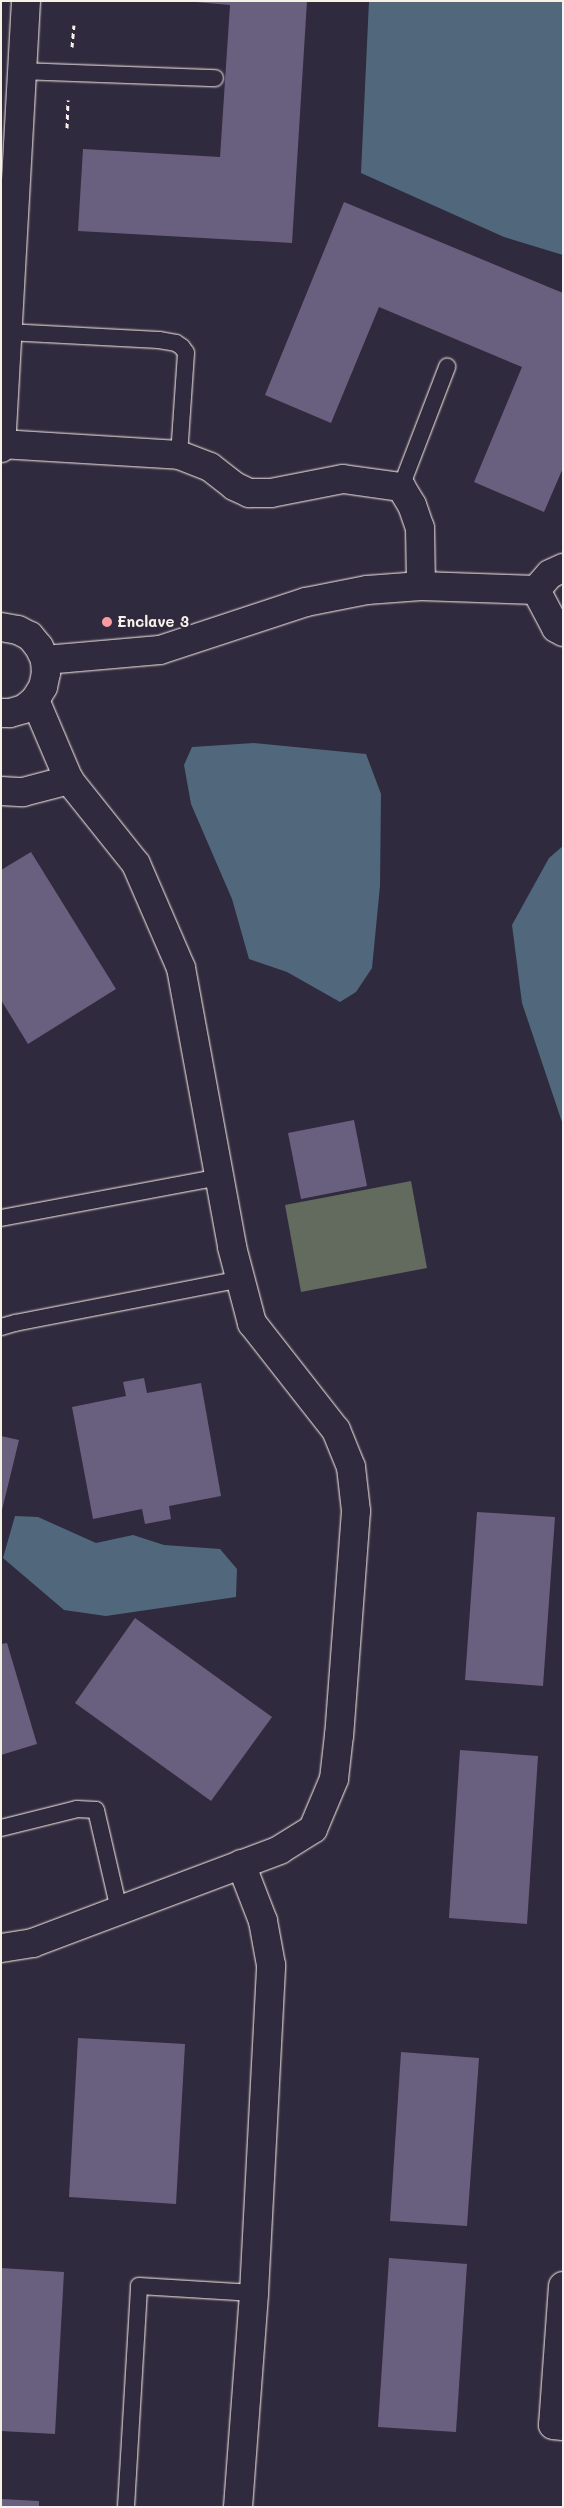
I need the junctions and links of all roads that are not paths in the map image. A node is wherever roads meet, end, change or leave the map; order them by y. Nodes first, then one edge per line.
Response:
1 (26, 1) edge
2 (11, 70) edge
3 (215, 78) dead end
4 (7, 332) junction
5 (447, 367) dead end
6 (2, 444) edge
7 (1, 448) edge
8 (179, 455) junction
9 (401, 487) junction
10 (563, 568) edge
11 (421, 586) junction
12 (536, 590) junction
13 (1, 628) edge
14 (563, 632) edge
15 (45, 660) junction
16 (35, 700) junction
17 (1, 713) edge
18 (69, 780) junction
19 (1, 791) edge
20 (220, 1177) junction
21 (1, 1218) edge
22 (241, 1279) junction
23 (1, 1327) edge
24 (1, 1828) edge
25 (241, 1864) junction
26 (120, 1910) junction
27 (1, 1948) edge
28 (563, 2286) edge
29 (254, 2294) junction
30 (563, 2426) edge
31 (126, 2507) edge
32 (238, 2507) edge

1 - 2 street
2 - 3 lane
2 - 4 street
4 - 6 street
4 - 8 lane
5 - 9 lane
6 - 7 street
6 - 8 street
8 - 9 street
9 - 11 street
10 - 12 street
11 - 12 street
11 - 15 street
12 - 14 street
13 - 15 street
15 - 16 street
16 - 17 street
16 - 18 street
18 - 19 street
18 - 20 street
20 - 21 lane
20 - 22 street
22 - 23 lane
22 - 25 street
24 - 26 lane
25 - 26 street
25 - 29 street
26 - 27 street
28 - 30 street
29 - 31 lane
29 - 32 street

